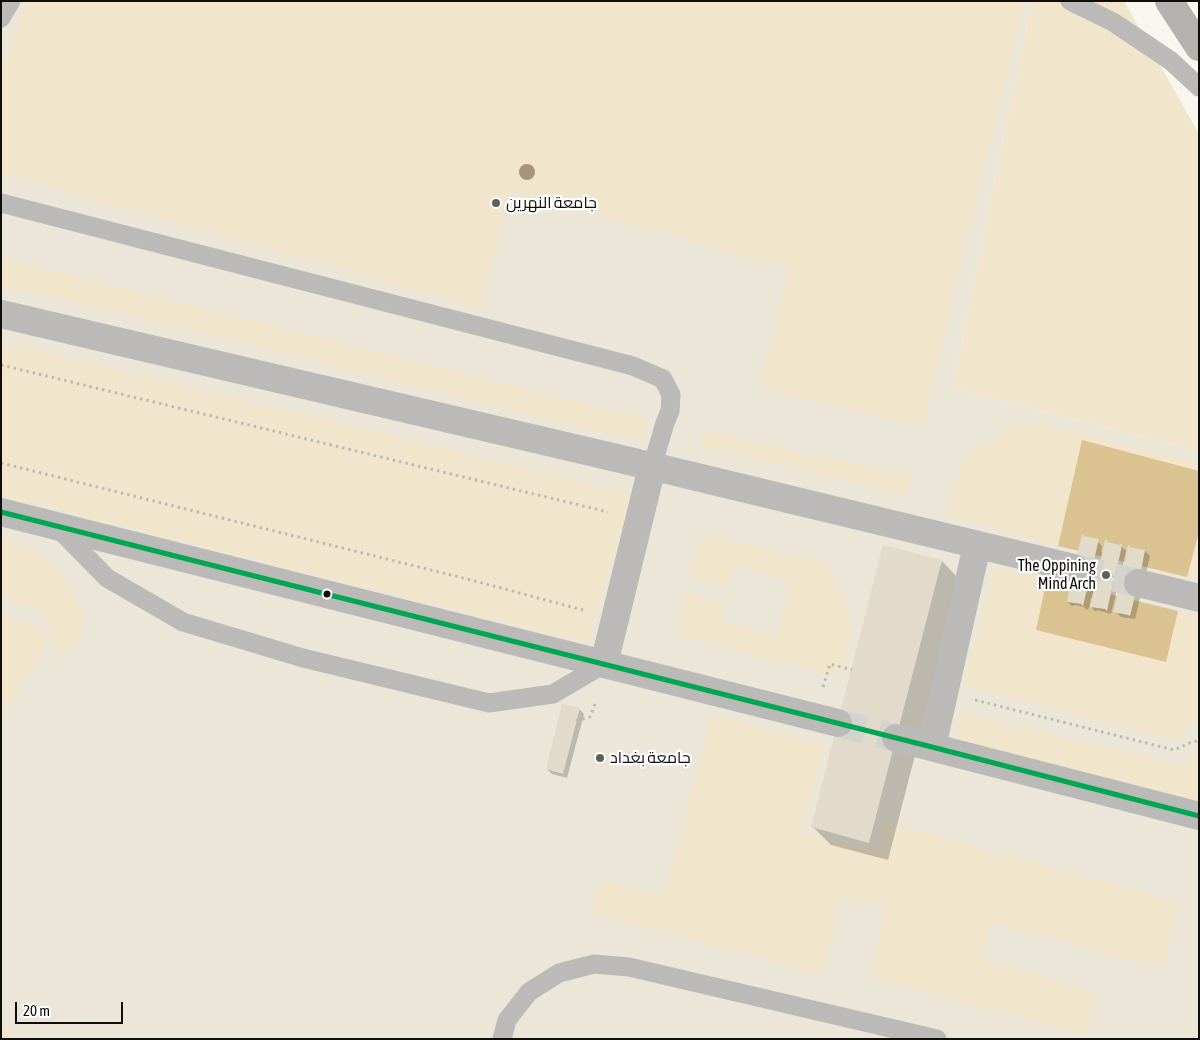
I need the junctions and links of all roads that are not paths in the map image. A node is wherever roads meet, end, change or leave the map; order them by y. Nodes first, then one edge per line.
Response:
1 (11, 1) edge
2 (1070, 1) edge
3 (1169, 1) edge
4 (1, 18) edge
5 (1199, 47) edge
6 (1199, 87) edge
7 (1, 203) edge
8 (1, 314) edge
9 (652, 467) junction
10 (1, 512) edge
11 (56, 526) junction
12 (976, 545) junction
13 (1074, 568) tunnel mouth
14 (1138, 584) tunnel mouth
15 (1199, 598) edge
16 (604, 664) junction
17 (838, 723) tunnel mouth
18 (896, 738) tunnel mouth
19 (932, 747) junction
20 (1199, 816) edge
21 (502, 1039) edge
22 (937, 1039) edge

1 - 4 lane
2 - 6 lane
3 - 5 main road
7 - 9 lane
8 - 9 street
9 - 12 street
9 - 16 street
10 - 11 street
11 - 16 street
11 - 16 lane
12 - 13 street
12 - 19 street
14 - 15 street
16 - 17 street
18 - 19 street
19 - 20 street
21 - 22 lane

